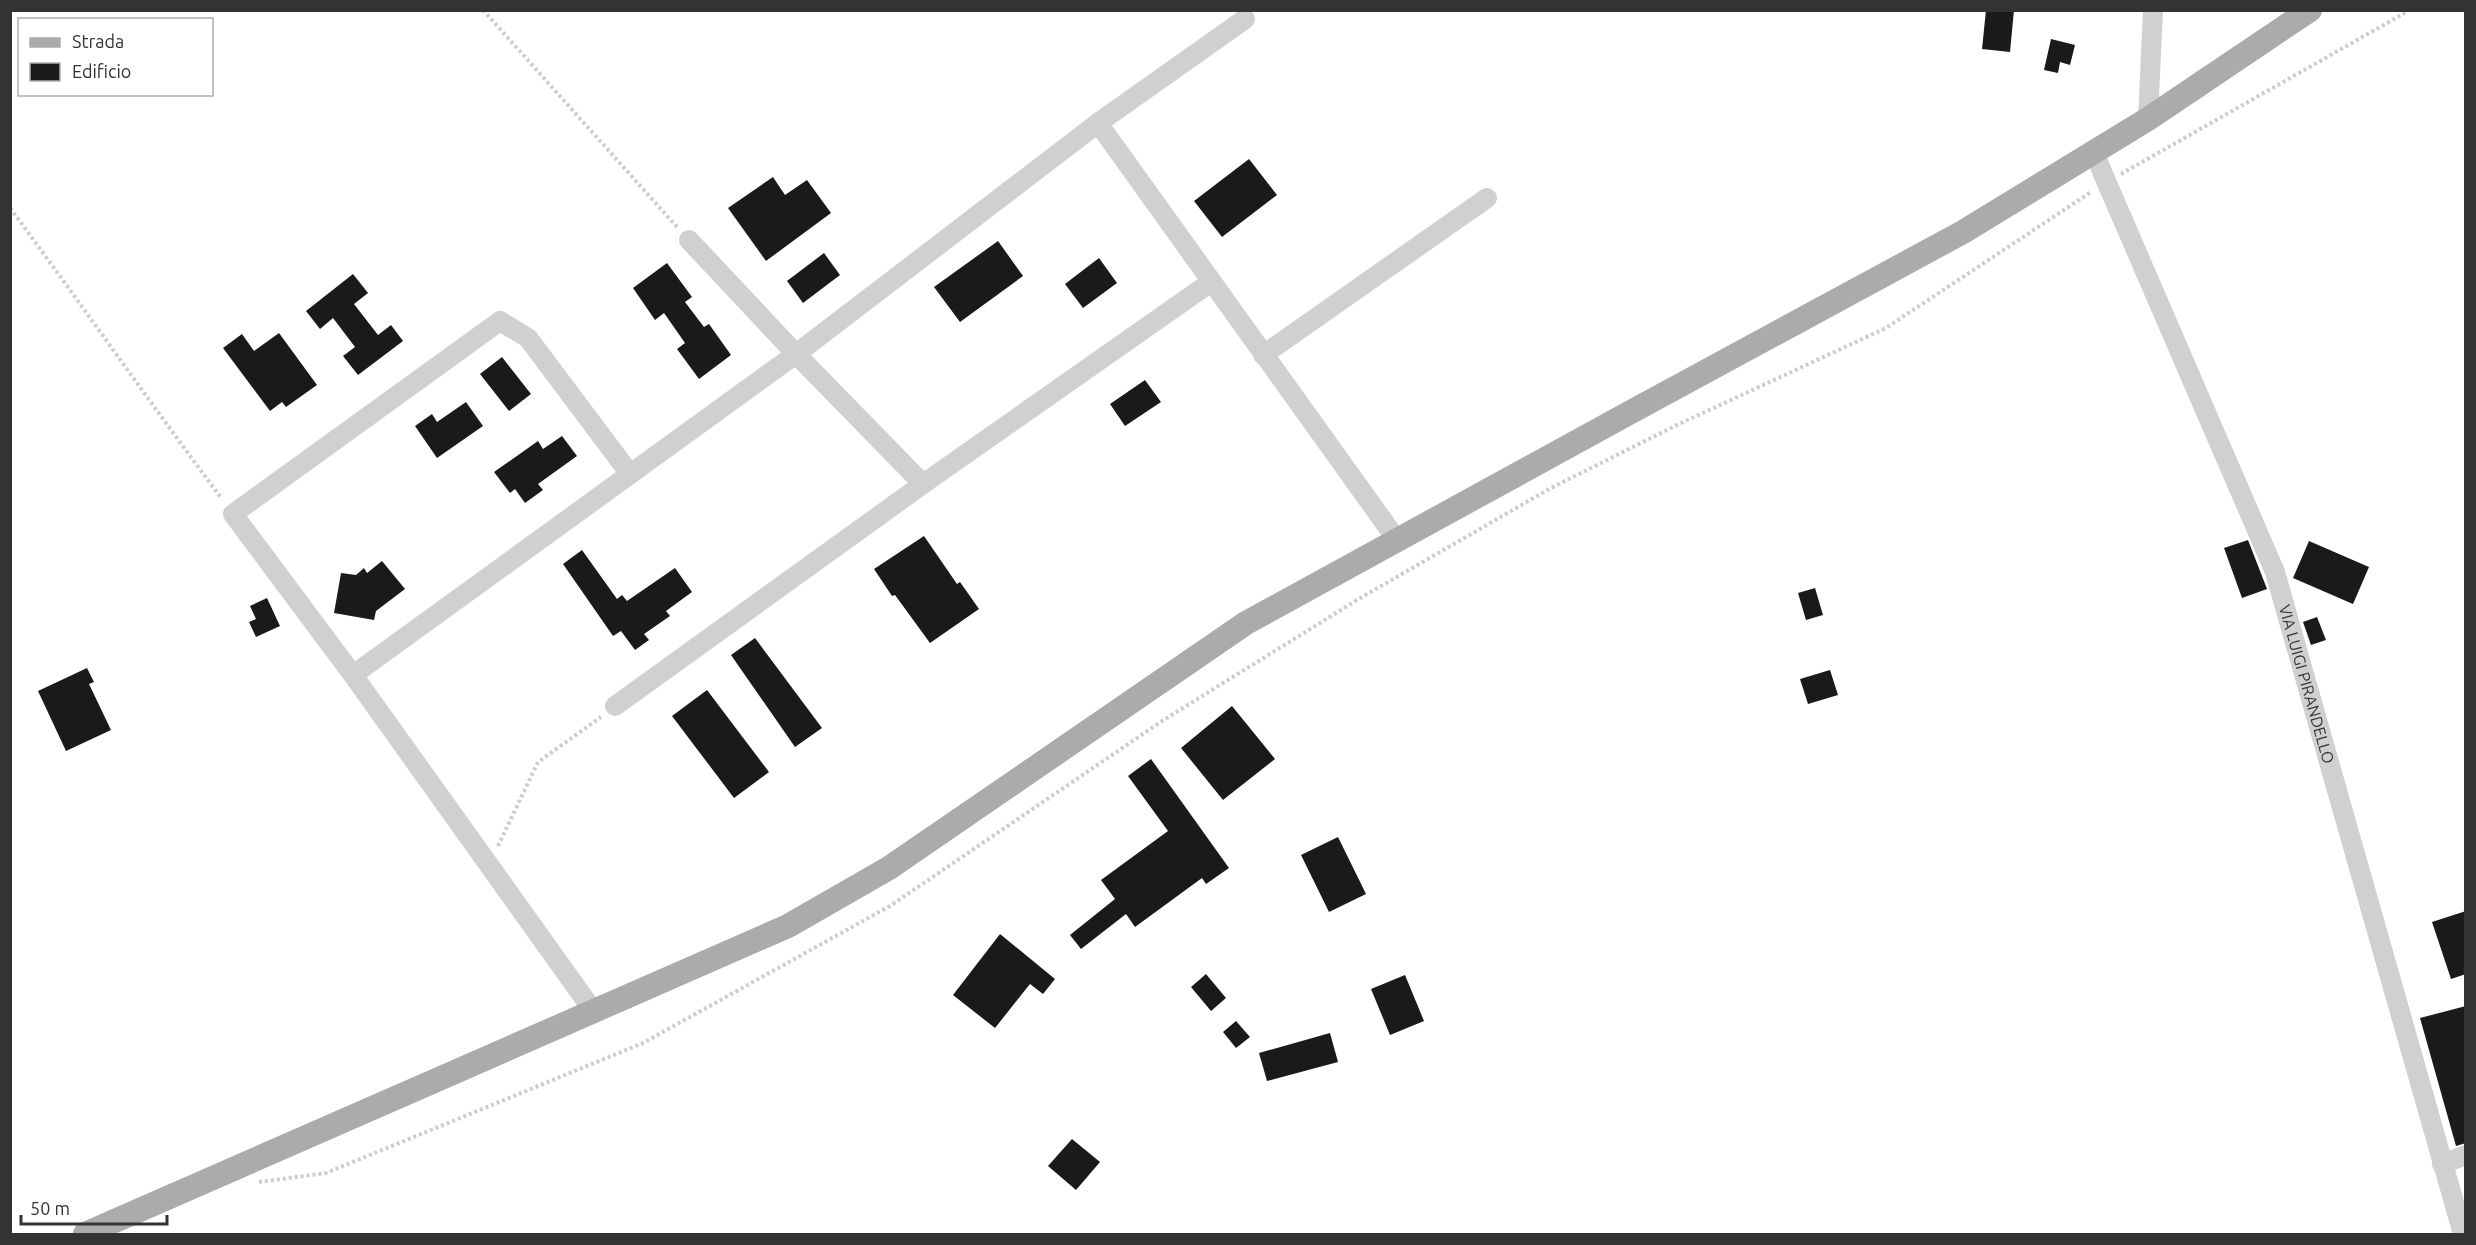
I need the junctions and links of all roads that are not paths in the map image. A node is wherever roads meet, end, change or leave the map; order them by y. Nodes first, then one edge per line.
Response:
1 (2153, 10) edge
2 (2310, 10) edge
3 (1245, 19) dead end
4 (2148, 119) junction
5 (1098, 123) junction
6 (2094, 153) junction
7 (1487, 198) dead end
8 (689, 240) road end
9 (1211, 282) junction
10 (796, 354) junction
11 (1263, 355) junction
12 (630, 474) junction
13 (923, 484) junction
14 (1397, 540) junction
15 (353, 675) junction
16 (615, 706) road end
17 (594, 1012) junction
18 (2466, 1155) edge
19 (2442, 1164) junction
20 (85, 1234) edge
21 (2463, 1234) edge

1 - 4 street
2 - 4 main road
3 - 5 street
4 - 6 main road
5 - 9 street
5 - 10 street
6 - 14 main road
6 - 19 street, VIA LUIGI PIRANDELLO
7 - 11 street
8 - 10 street
9 - 11 street
9 - 13 street
10 - 12 street
10 - 13 street
11 - 14 street
12 - 15 street
12 - 15 street
13 - 16 street
14 - 17 main road
15 - 17 street
17 - 20 main road
18 - 19 street
19 - 21 street, VIA LUIGI PIRANDELLO

